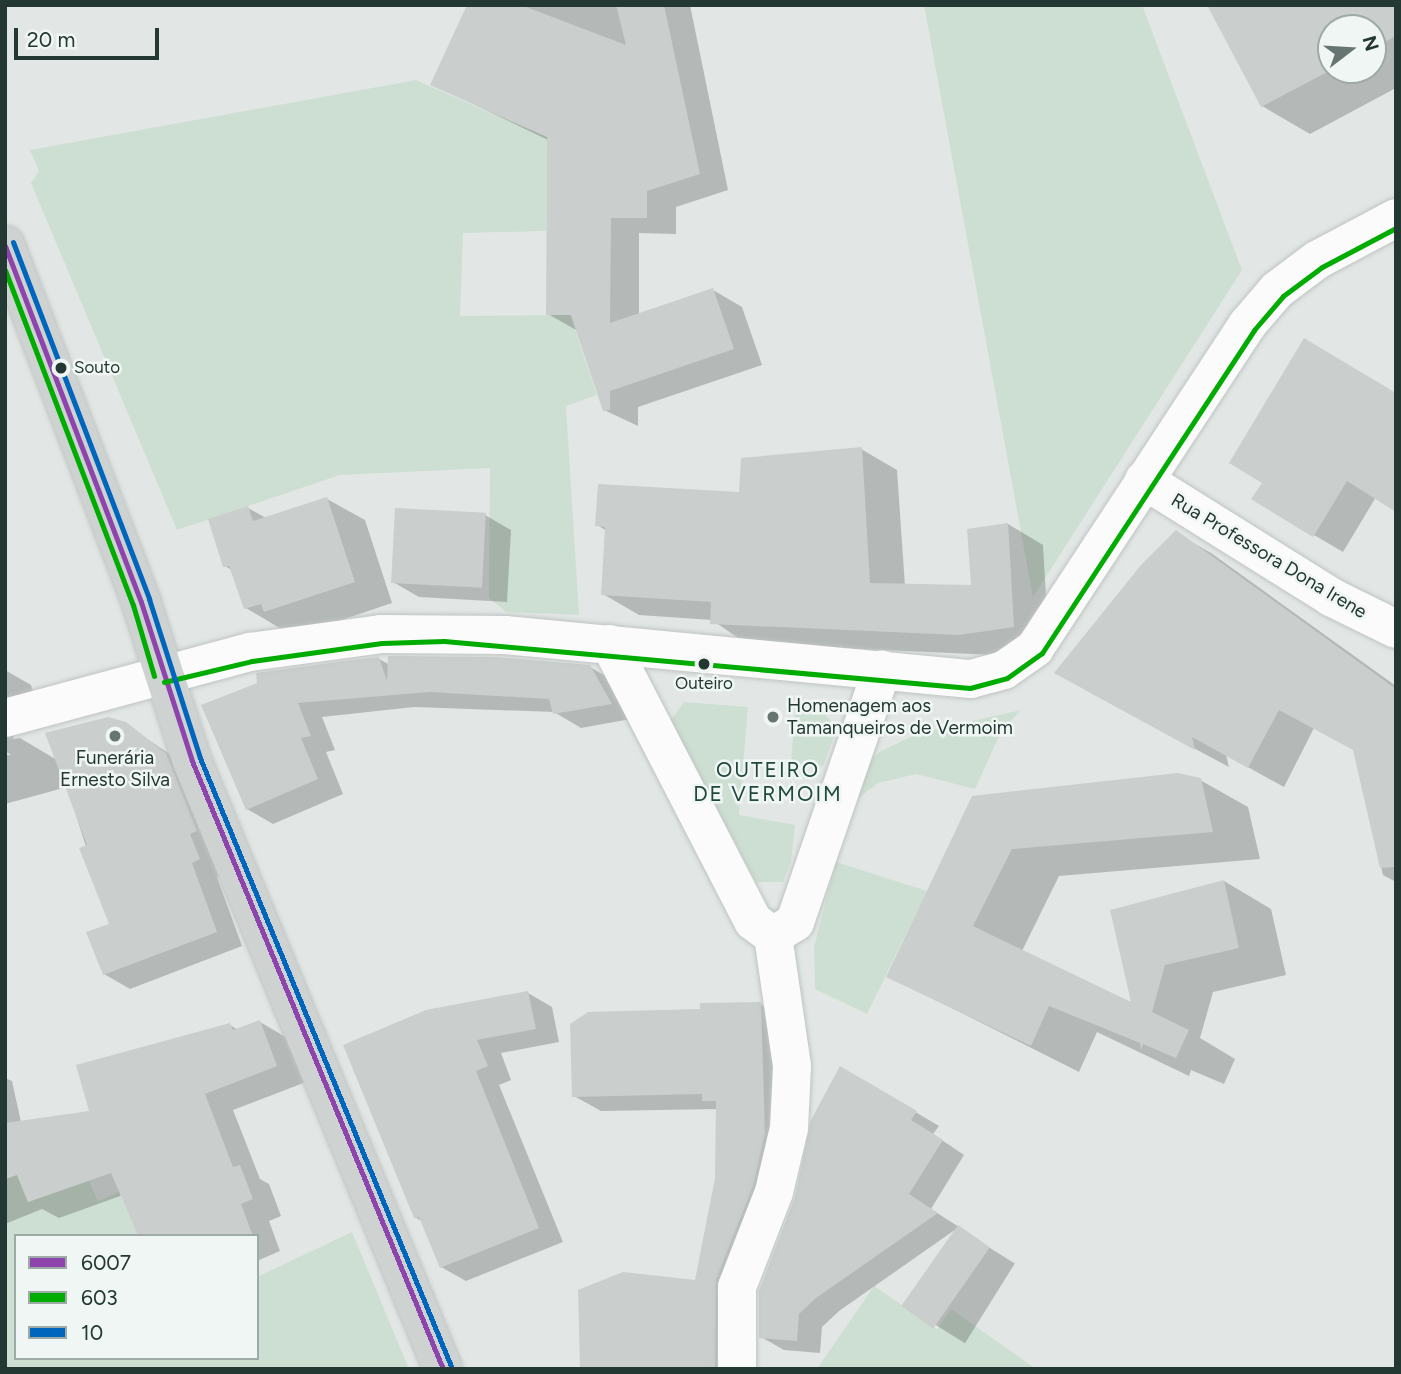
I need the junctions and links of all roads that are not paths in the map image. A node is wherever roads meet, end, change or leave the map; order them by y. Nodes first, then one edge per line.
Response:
1 (1396, 218) edge
2 (5, 245) edge
3 (1144, 480) junction
4 (1396, 629) edge
5 (610, 644) junction
6 (882, 670) junction
7 (162, 674) junction
8 (5, 718) edge
9 (773, 936) junction
10 (443, 1369) edge
11 (737, 1369) edge

1 - 3 street
2 - 7 main road
3 - 4 street, Rua Professora Dona Irene
3 - 6 street
5 - 6 street
5 - 7 street
5 - 9 street
6 - 9 street
7 - 8 street
7 - 10 main road
9 - 11 street

